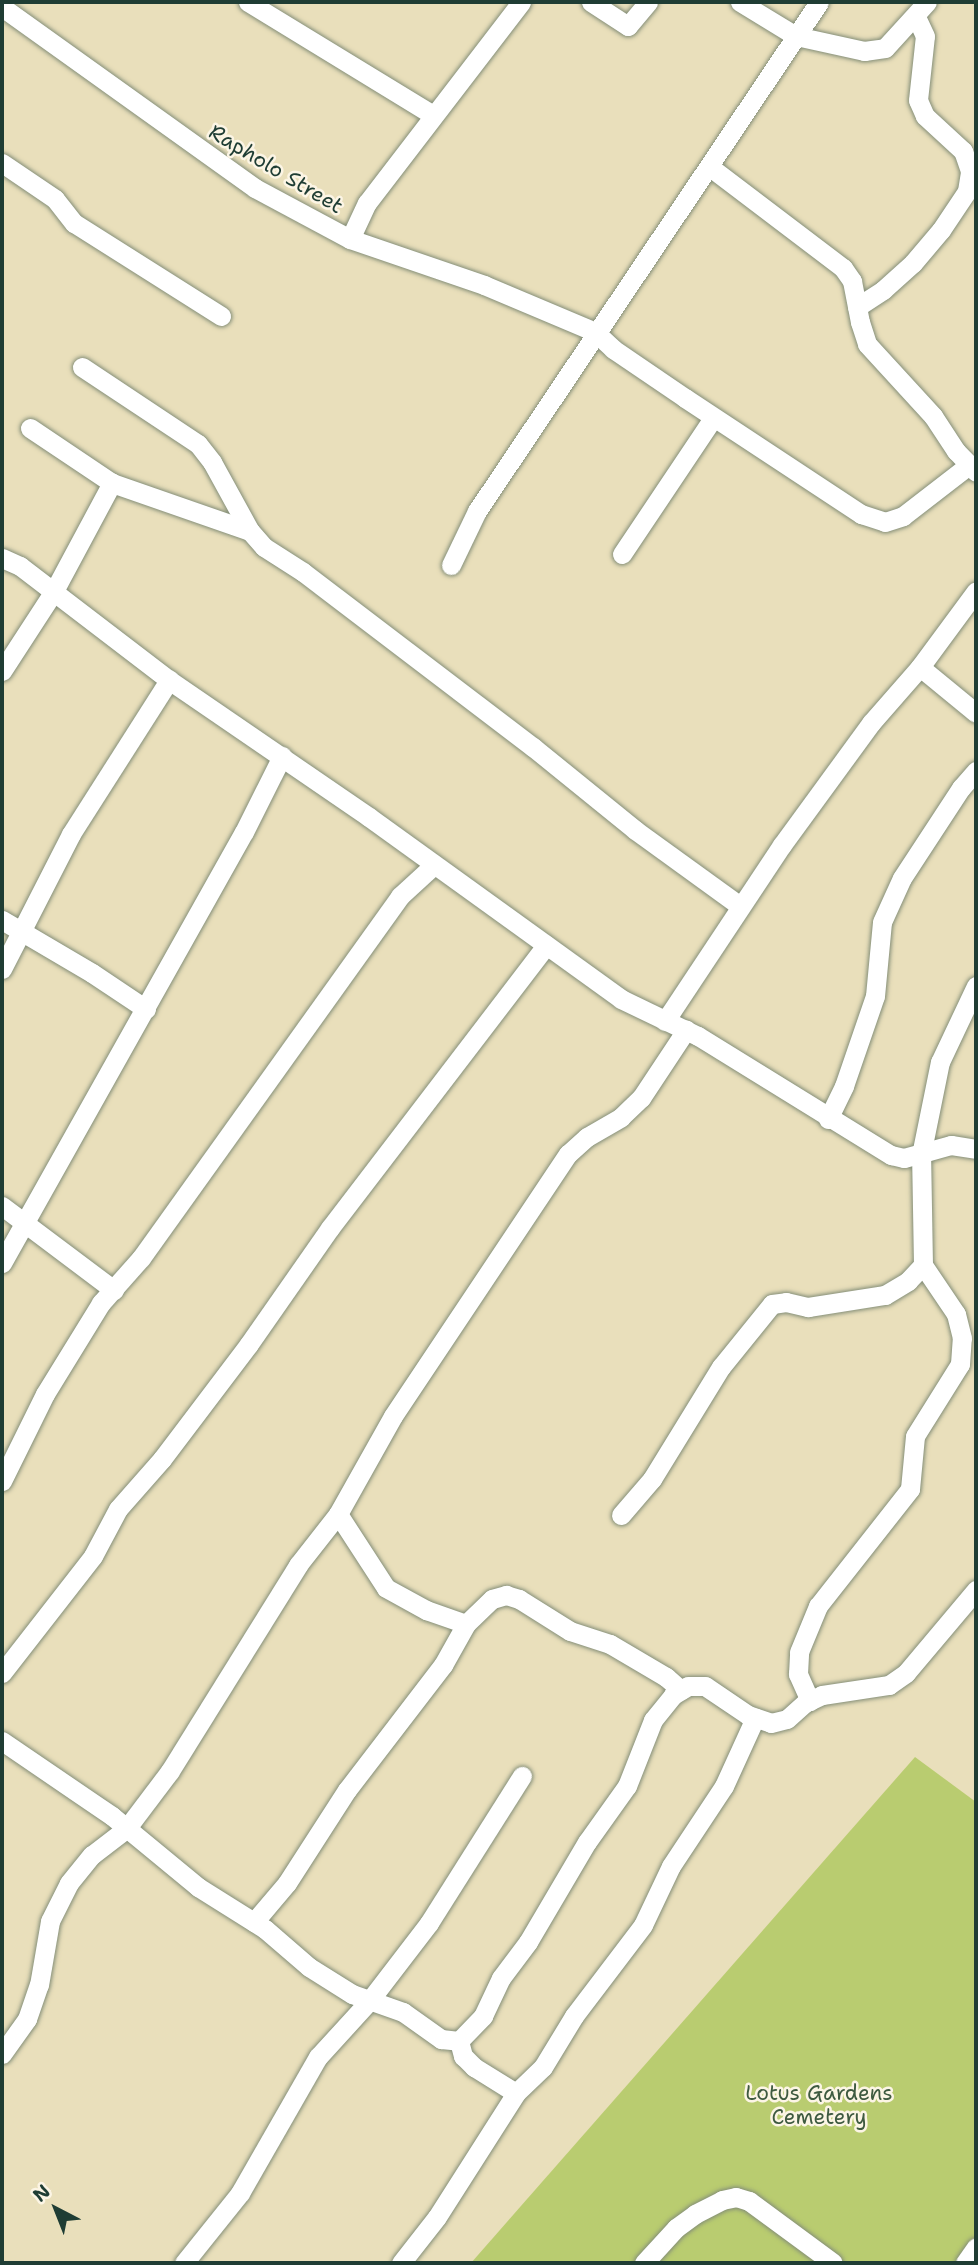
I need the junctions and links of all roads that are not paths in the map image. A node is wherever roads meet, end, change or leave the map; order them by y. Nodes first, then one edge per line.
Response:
1 (248, 2) edge
2 (522, 2) edge
3 (591, 2) edge
4 (648, 2) edge
5 (740, 2) edge
6 (819, 2) edge
7 (2, 7) edge
8 (921, 9) edge
9 (796, 36) junction
10 (433, 115) junction
11 (2, 163) edge
12 (710, 167) junction
13 (350, 239) junction
14 (857, 307) junction
15 (221, 316) dead end
16 (595, 332) junction
17 (82, 367) dead end
18 (713, 418) junction
19 (30, 428) dead end
20 (973, 469) edge
21 (112, 483) junction
22 (250, 531) junction
23 (622, 554) dead end
24 (2, 558) edge
25 (451, 565) dead end
26 (54, 591) junction
27 (976, 591) edge
28 (920, 667) junction
29 (2, 671) edge
30 (169, 680) junction
31 (976, 713) edge
32 (282, 756) junction
33 (976, 771) edge
34 (434, 864) junction
35 (740, 906) junction
36 (2, 920) edge
37 (21, 932) junction
38 (546, 945) junction
39 (2, 969) edge
40 (976, 986) edge
41 (146, 1009) junction
42 (665, 1021) junction
43 (686, 1030) junction
44 (828, 1119) junction
45 (976, 1149) edge
46 (921, 1155) junction
47 (2, 1206) edge
48 (24, 1222) junction
49 (2, 1263) edge
50 (923, 1265) junction
51 (114, 1290) junction
52 (2, 1481) edge
53 (338, 1514) junction
54 (621, 1515) dead end
55 (976, 1590) edge
56 (466, 1624) junction
57 (2, 1673) edge
58 (681, 1690) junction
59 (810, 1701) junction
60 (755, 1718) junction
61 (2, 1741) edge
62 (522, 1776) dead end
63 (127, 1828) junction
64 (254, 1922) junction
65 (370, 2000) junction
66 (459, 2041) junction
67 (2, 2054) edge
68 (516, 2093) junction
69 (976, 2247) edge
70 (184, 2263) edge
71 (401, 2263) edge
72 (644, 2263) edge
73 (833, 2263) edge
74 (965, 2263) edge

1 - 10 street
2 - 10 street
3 - 4 street
5 - 9 street
6 - 9 street
7 - 13 street, Rapholo Street
8 - 9 street
8 - 14 street
9 - 12 street
10 - 13 street
11 - 15 street
12 - 14 street
12 - 16 street
13 - 16 street, Rapholo Street
14 - 20 street
16 - 18 street, Rapholo Street
16 - 25 street
17 - 22 street
18 - 20 street, Rapholo Street
18 - 23 street
19 - 21 street
21 - 22 street
21 - 26 street
22 - 35 street
24 - 26 street
26 - 29 street
26 - 30 street
27 - 28 street
28 - 31 street
28 - 35 street
30 - 32 street
30 - 37 street
32 - 34 street
32 - 41 street
33 - 44 street
34 - 38 street
34 - 51 street
35 - 42 street
36 - 37 street
37 - 39 street
37 - 41 street
38 - 42 street
38 - 57 street
40 - 46 street
41 - 48 street
42 - 43 street
43 - 44 street
43 - 53 street
44 - 46 street
45 - 46 street
46 - 50 street
47 - 48 street
48 - 49 street
48 - 51 street
50 - 54 street
50 - 59 street
51 - 52 street
53 - 56 street
53 - 63 street
55 - 59 street
56 - 58 street
56 - 64 street
58 - 60 street
58 - 66 street
59 - 60 street
60 - 68 street
61 - 63 street
62 - 65 street
63 - 64 street
63 - 67 street
64 - 65 street
65 - 66 street
65 - 70 street
66 - 68 street
68 - 71 street
69 - 74 street
72 - 73 street

